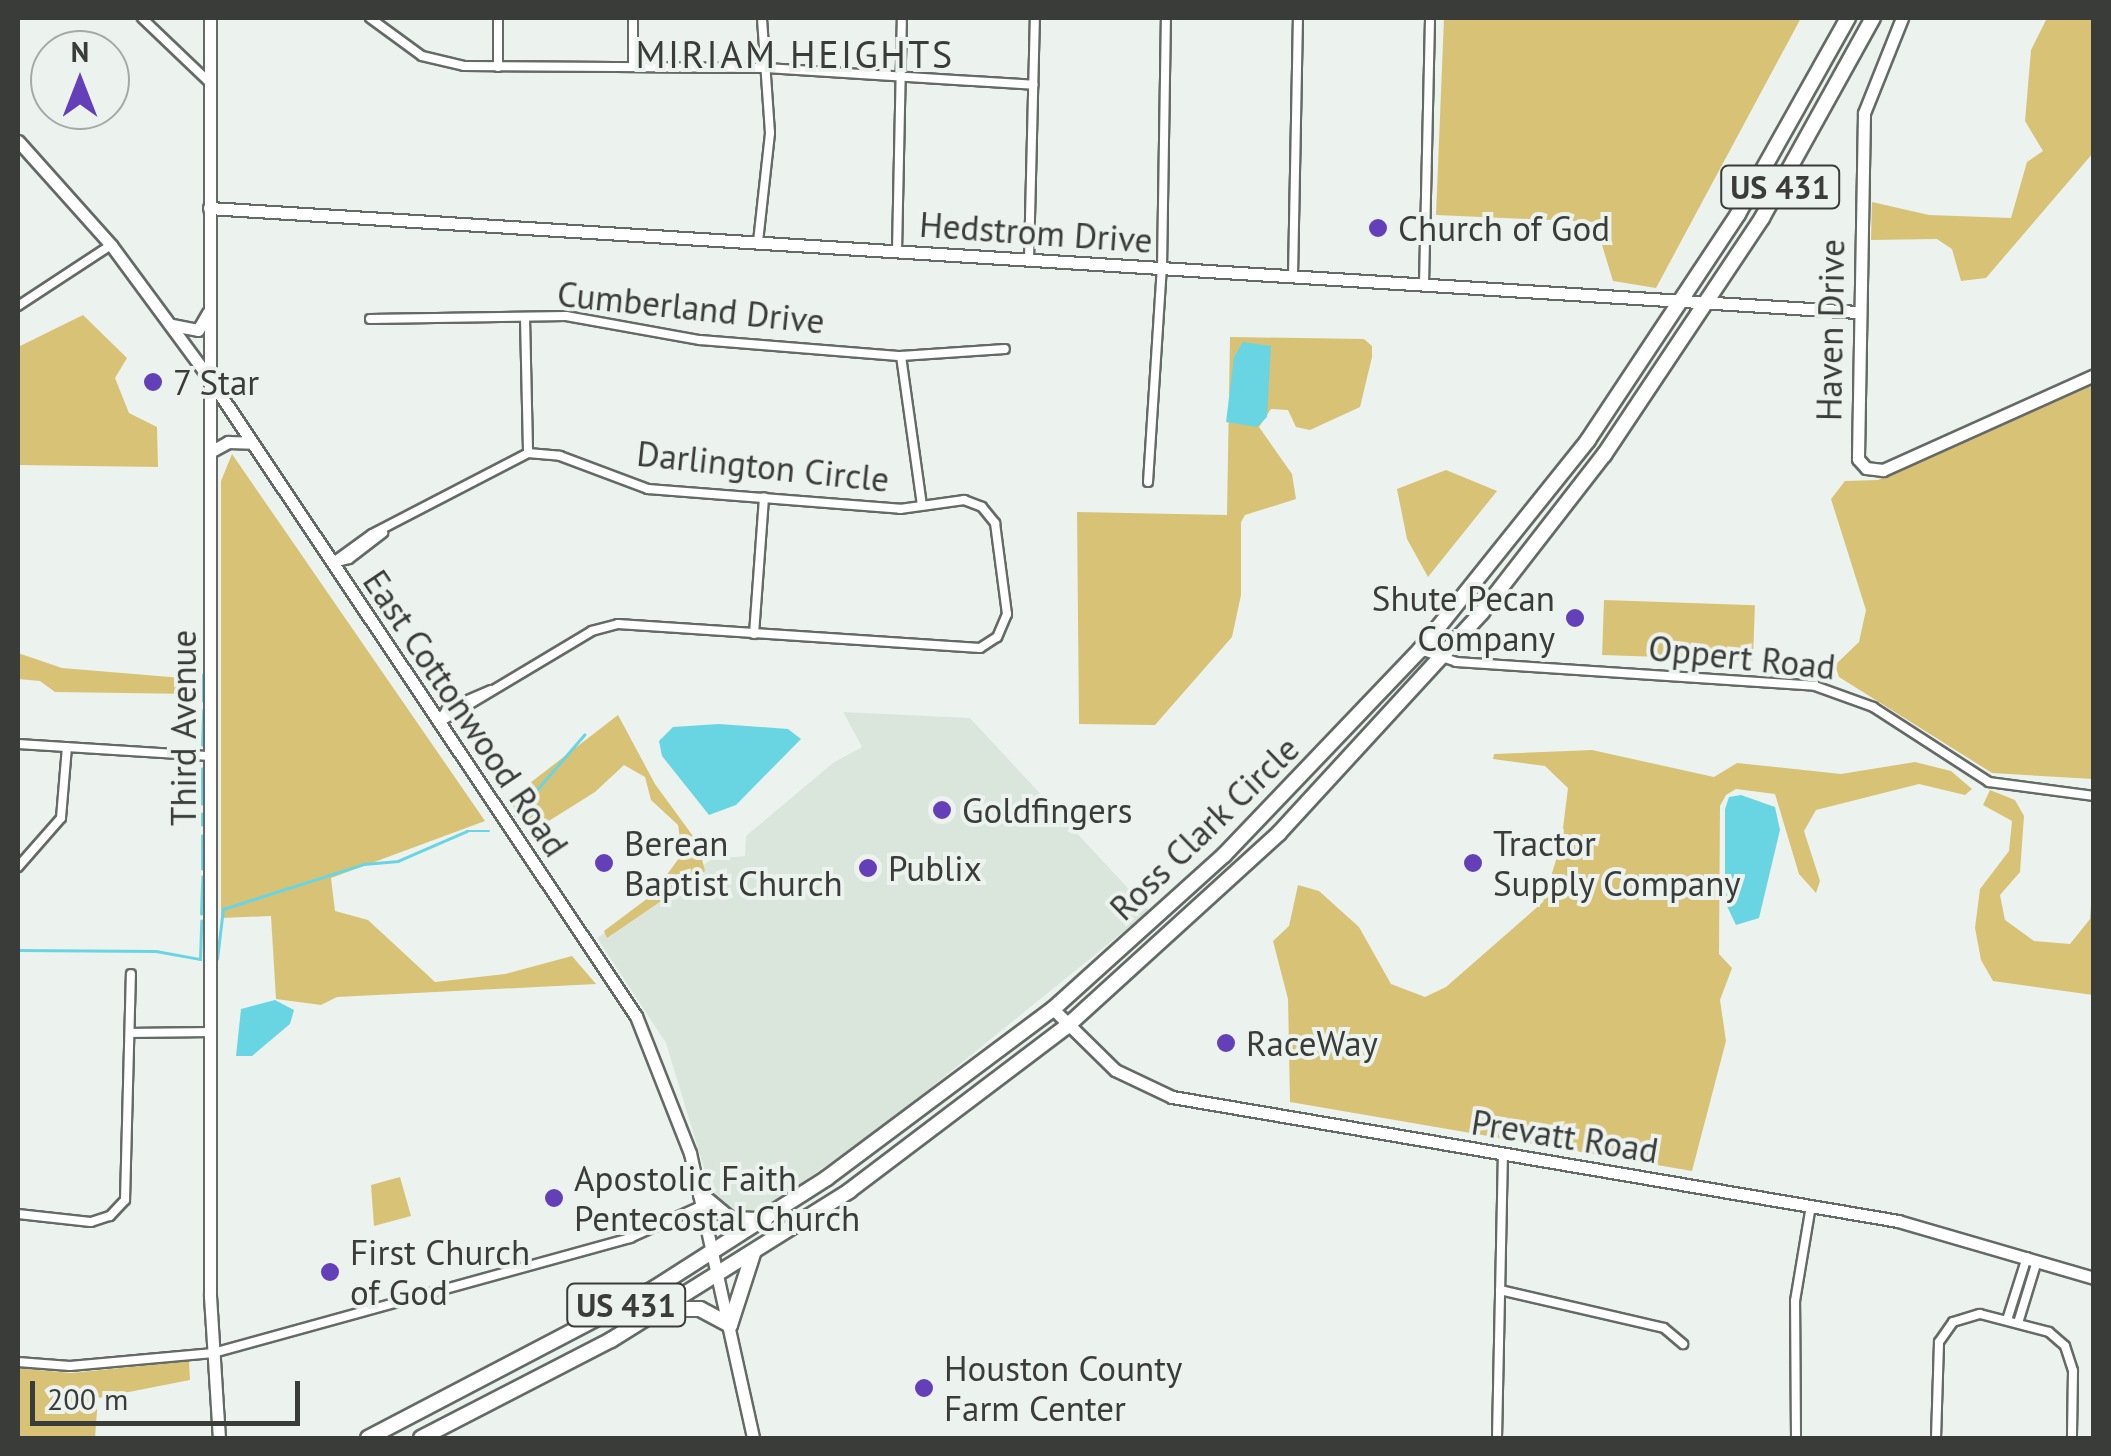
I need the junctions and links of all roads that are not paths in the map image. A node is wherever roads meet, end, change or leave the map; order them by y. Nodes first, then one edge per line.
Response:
1 (142, 18) edge
2 (210, 18) edge
3 (370, 18) edge
4 (498, 18) edge
5 (633, 18) edge
6 (762, 18) edge
7 (902, 18) edge
8 (1034, 18) edge
9 (1166, 18) edge
10 (1298, 18) edge
11 (1430, 18) edge
12 (1848, 18) edge
13 (1873, 18) edge
14 (1902, 18) edge
15 (498, 67) junction
16 (633, 67) junction
17 (766, 68) junction
18 (901, 77) junction
19 (209, 82) junction
20 (1033, 85) junction
21 (18, 141) edge
22 (209, 208) junction
23 (758, 242) junction
24 (110, 245) junction
25 (897, 250) junction
26 (1029, 259) junction
27 (1162, 268) junction
28 (1294, 276) junction
29 (1424, 284) junction
30 (1684, 299) junction
31 (1711, 300) junction
32 (18, 306) edge
33 (209, 309) junction
34 (1858, 312) junction
35 (525, 318) junction
36 (370, 319) dead end
37 (172, 325) junction
38 (1005, 349) dead end
39 (901, 356) junction
40 (2094, 376) edge
41 (209, 378) junction
42 (252, 443) junction
43 (210, 452) junction
44 (528, 453) junction
45 (1148, 482) dead end
46 (992, 496) dead end
47 (764, 498) junction
48 (922, 506) junction
49 (982, 507) junction
50 (332, 563) junction
51 (754, 634) junction
52 (1420, 650) junction
53 (1442, 659) junction
54 (438, 722) junction
55 (18, 744) edge
56 (67, 747) junction
57 (211, 756) junction
58 (2094, 796) edge
59 (1262, 819) junction
60 (1279, 833) junction
61 (18, 867) edge
62 (131, 974) dead end
63 (1052, 1008) junction
64 (1066, 1026) junction
65 (209, 1032) junction
66 (130, 1033) junction
67 (958, 1083) junction
68 (960, 1109) junction
69 (1503, 1154) junction
70 (702, 1200) junction
71 (1810, 1204) junction
72 (18, 1214) edge
73 (766, 1220) junction
74 (753, 1253) junction
75 (713, 1254) junction
76 (2032, 1259) junction
77 (718, 1276) junction
78 (2094, 1278) edge
79 (1500, 1290) junction
80 (663, 1309) junction
81 (2007, 1320) junction
82 (2018, 1323) junction
83 (730, 1326) junction
84 (1684, 1344) dead end
85 (213, 1353) junction
86 (18, 1362) edge
87 (435, 1407) junction
88 (444, 1428) junction
89 (218, 1438) edge
90 (368, 1438) edge
91 (421, 1438) edge
92 (753, 1438) edge
93 (1497, 1438) edge
94 (1796, 1438) edge
95 (1936, 1438) edge
96 (2072, 1438) edge

1 - 19 street
2 - 19 street, Third Avenue
3 - 15 street
4 - 15 street
5 - 16 street
6 - 17 street
7 - 18 street
8 - 20 street
9 - 27 street
10 - 28 street
11 - 29 street
12 - 30 highway, Ross Clark Circle / US 431
13 - 31 highway, Ross Clark Circle / US 431
14 - 34 street, Haven Drive
15 - 16 street
16 - 17 street
17 - 18 street
17 - 23 street
18 - 20 street
18 - 25 street
19 - 22 street, Third Avenue
20 - 26 street
21 - 24 street, East Cottonwood Road
22 - 23 street, Hedstrom Drive
22 - 33 street, Third Avenue
23 - 25 street, Hedstrom Drive
24 - 32 street
24 - 37 street, East Cottonwood Road
25 - 26 street, Hedstrom Drive
26 - 27 street, Hedstrom Drive
27 - 28 street, Hedstrom Drive
27 - 45 street
28 - 29 street, Hedstrom Drive
29 - 30 street, Hedstrom Drive
30 - 31 street, Hedstrom Drive
30 - 52 highway, Ross Clark Circle / US 431
31 - 34 street, Hedstrom Drive
31 - 53 highway, Ross Clark Circle / US 431
33 - 37 street
33 - 41 street, Third Avenue
34 - 40 street, Haven Drive
35 - 36 street, Cumberland Drive
35 - 39 street, Cumberland Drive
35 - 44 street
37 - 41 street, East Cottonwood Road
38 - 39 street, Cumberland Drive
39 - 48 street
41 - 42 street, East Cottonwood Road
41 - 43 street, Third Avenue
42 - 43 street
42 - 50 street, East Cottonwood Road
43 - 57 street, Third Avenue
44 - 47 street, Darlington Circle
44 - 50 street
46 - 49 street
47 - 48 street, Darlington Circle
47 - 51 street
48 - 49 street, Darlington Circle
49 - 51 street
50 - 54 street, East Cottonwood Road
51 - 54 street
52 - 53 street, Oppert Road
52 - 59 highway, Ross Clark Circle / US 431
53 - 58 street, Oppert Road
53 - 60 highway, Ross Clark Circle / US 431
54 - 70 street, East Cottonwood Road
55 - 56 street
56 - 57 street
56 - 61 street
57 - 65 street, Third Avenue
59 - 60 highway
59 - 63 highway, Ross Clark Circle / US 431
60 - 64 highway, Ross Clark Circle / US 431
62 - 66 street
63 - 64 street, Prevatt Road
63 - 67 highway, Ross Clark Circle / US 431
64 - 68 highway, Ross Clark Circle / US 431
64 - 69 street, Prevatt Road
65 - 66 street
65 - 85 street, Third Avenue
66 - 72 street
67 - 68 highway
67 - 73 highway, Ross Clark Circle / US 431
68 - 74 highway, Ross Clark Circle / US 431
69 - 71 street, Prevatt Road
69 - 79 street
70 - 73 highway
70 - 75 street, East Cottonwood Road
70 - 85 street
71 - 76 street, Prevatt Road
71 - 94 street
73 - 75 highway, Ross Clark Circle / US 431
74 - 77 highway, Ross Clark Circle / US 431
74 - 83 highway
75 - 77 street, East Cottonwood Road
75 - 87 highway, Ross Clark Circle / US 431
76 - 78 street, Prevatt Road
76 - 81 street
76 - 82 street
77 - 80 highway, Ross Clark Circle / US 431
77 - 83 street, East Cottonwood Road
79 - 84 street
79 - 93 street
80 - 83 highway
80 - 88 highway, Ross Clark Circle / US 431
81 - 82 street
81 - 95 street
82 - 96 street
83 - 92 street, East Cottonwood Road
85 - 86 street
85 - 89 street, Third Avenue
87 - 88 highway
87 - 90 highway, Ross Clark Circle / US 431
88 - 91 highway, Ross Clark Circle / US 431

